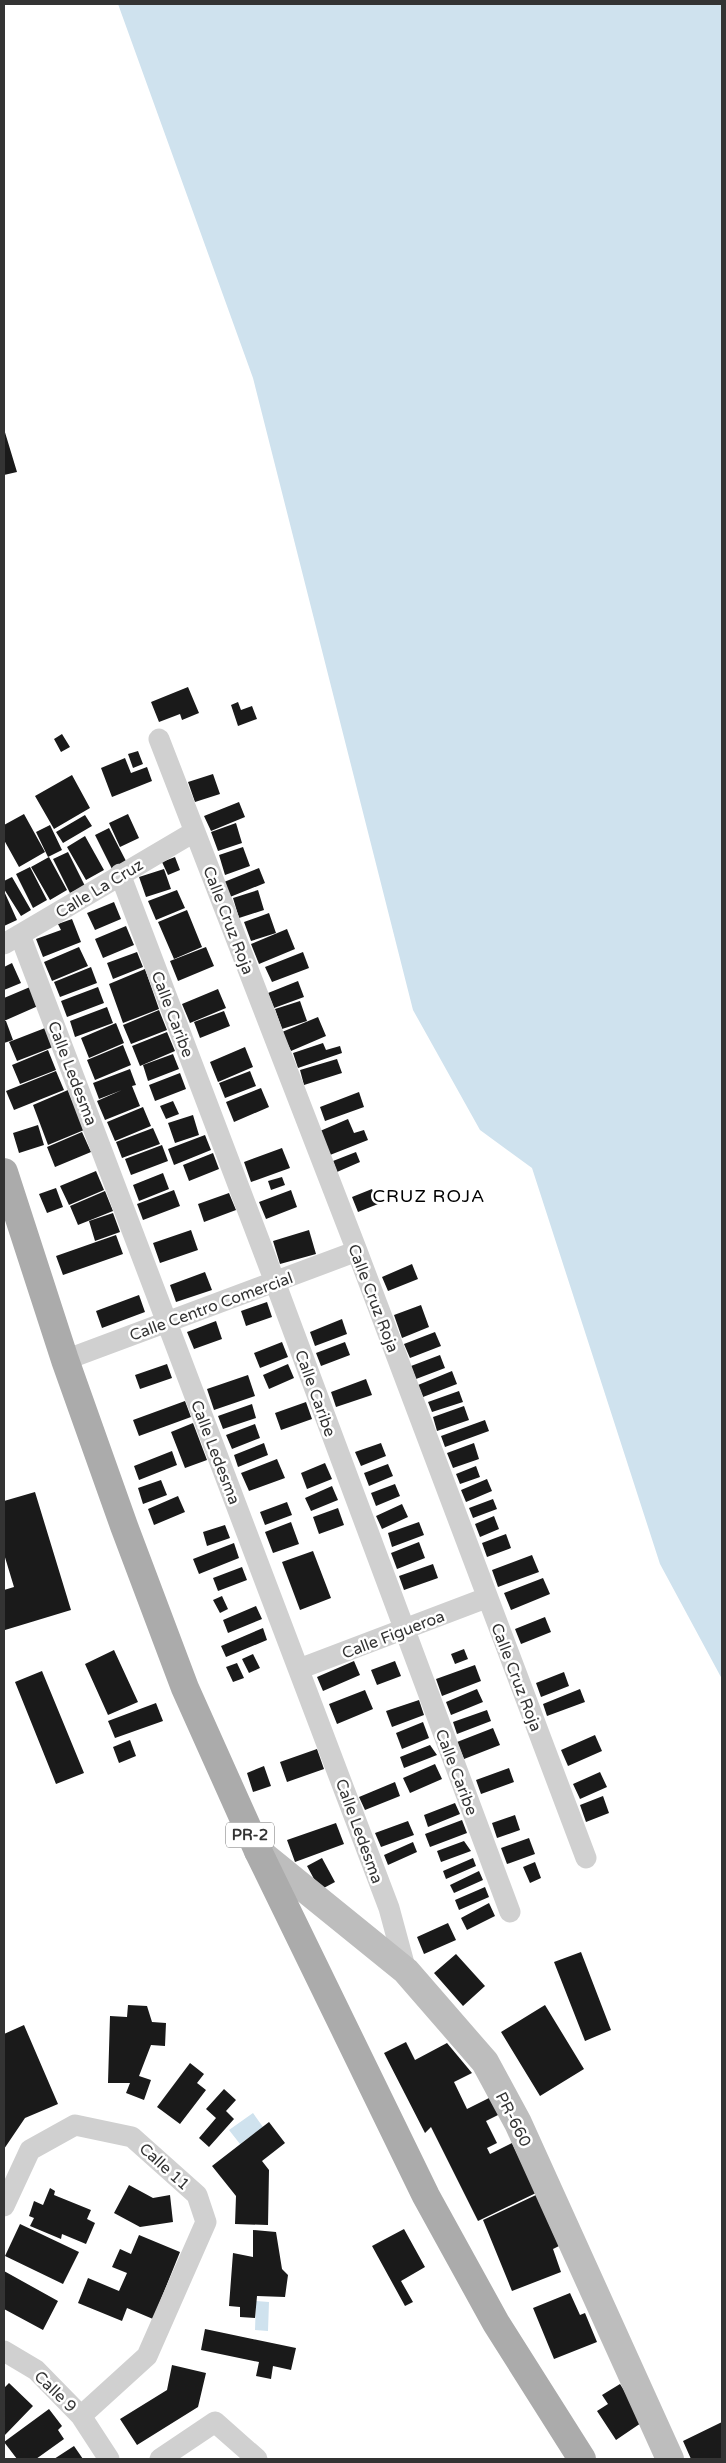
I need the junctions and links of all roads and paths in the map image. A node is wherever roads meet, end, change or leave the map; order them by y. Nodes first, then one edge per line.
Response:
1 (159, 739) dead end
2 (194, 832) junction
3 (120, 874) junction
4 (12, 939) edge
5 (4, 1172) edge
6 (357, 1251) junction
7 (275, 1282) junction
8 (167, 1322) junction
9 (65, 1360) junction
10 (486, 1598) junction
11 (403, 1630) junction
12 (299, 1669) junction
13 (258, 1851) junction
14 (586, 1858) dead end
15 (510, 1912) dead end
16 (406, 1971) junction
17 (4, 2206) edge
18 (4, 2351) edge
19 (82, 2416) junction
20 (110, 2459) edge
21 (160, 2459) edge
22 (258, 2459) edge
23 (582, 2459) edge
24 (670, 2459) edge

1 - 2 street, Calle Cruz Roja
2 - 3 street, Calle La Cruz
2 - 6 street, Calle Cruz Roja
3 - 4 street, Calle La Cruz
3 - 7 street, Calle Caribe
4 - 8 street, Calle Ledesma
5 - 9 main road, PR-2
6 - 7 street, Calle Centro Comercial
6 - 10 street, Calle Cruz Roja
7 - 8 street, Calle Centro Comercial
7 - 11 street, Calle Caribe
8 - 9 street, Calle Centro Comercial
8 - 12 street, Calle Ledesma
9 - 13 main road, PR-2
10 - 11 street, Calle Figueroa
10 - 14 street, Calle Cruz Roja
11 - 12 street, Calle Figueroa
11 - 15 street, Calle Caribe
12 - 16 street, Calle Ledesma
13 - 16 street, PR-660 / PR-660
13 - 23 main road, PR-2
16 - 24 street, PR-660 / PR-660
17 - 19 street, Calle 11
18 - 19 street, Calle 9
19 - 20 street, Calle 9
21 - 22 street

